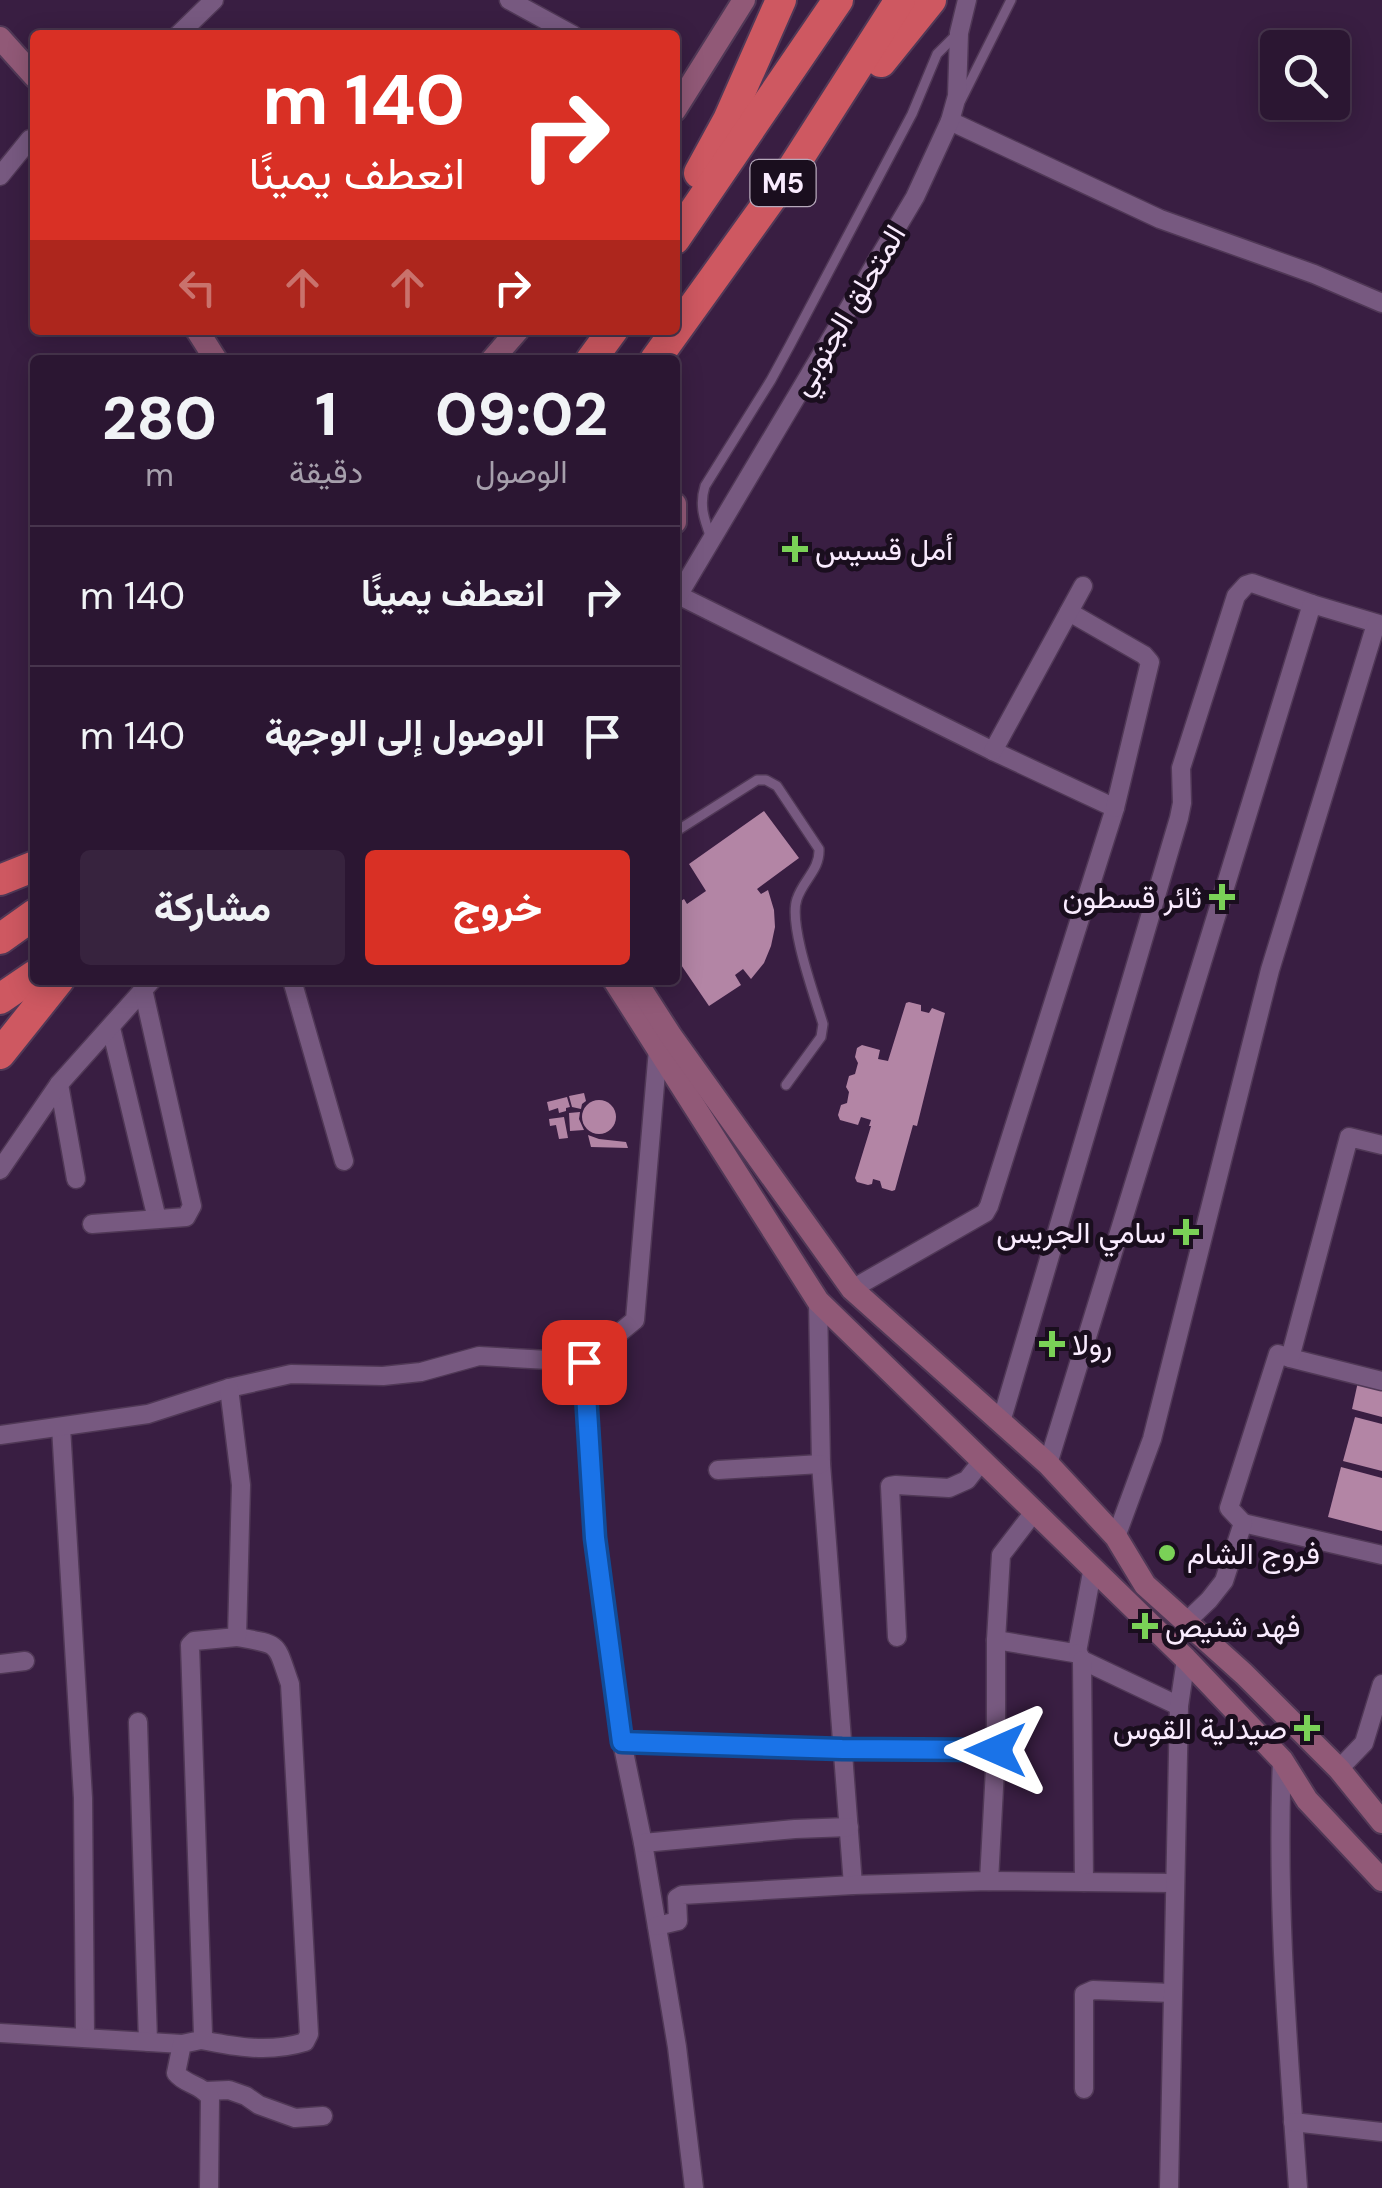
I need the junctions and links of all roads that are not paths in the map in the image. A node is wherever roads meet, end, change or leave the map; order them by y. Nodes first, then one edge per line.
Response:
1 (214, 0) edge
2 (508, 0) edge
3 (744, 0) edge
4 (781, 0) edge
5 (838, 0) edge
6 (931, 0) edge
7 (940, 0) edge
8 (967, 0) edge
9 (1012, 0) edge
10 (906, 12) edge
11 (183, 30) edge
12 (563, 30) edge
13 (959, 33) junction
14 (0, 38) edge
15 (30, 71) edge
16 (680, 98) edge
17 (950, 121) junction
18 (30, 139) edge
19 (0, 176) edge
20 (680, 207) edge
21 (680, 232) edge
22 (1382, 303) edge
23 (683, 321) junction
24 (680, 325) edge
25 (680, 334) edge
26 (514, 335) edge
27 (496, 355) edge
28 (712, 540) junction
29 (1083, 586) dead end
30 (680, 593) edge
31 (680, 599) edge
32 (1312, 604) junction
33 (1069, 612) junction
34 (1379, 625) edge
35 (993, 751) junction
36 (1115, 808) junction
37 (680, 829) edge
38 (30, 868) edge
39 (0, 880) edge
40 (30, 918) edge
41 (0, 939) edge
42 (30, 979) edge
43 (54, 985) edge
44 (147, 985) edge
45 (148, 985) edge
46 (293, 985) edge
47 (617, 985) edge
48 (639, 985) edge
49 (0, 999) edge
50 (111, 1028) junction
51 (658, 1049) junction
52 (0, 1054) edge
53 (59, 1084) junction
54 (786, 1085) dead end
55 (1382, 1145) edge
56 (344, 1161) dead end
57 (0, 1170) edge
58 (76, 1179) dead end
59 (158, 1219) junction
60 (92, 1224) dead end
61 (852, 1289) junction
62 (818, 1301) junction
63 (899, 1332) junction
64 (872, 1352) junction
65 (1290, 1358) junction
66 (584, 1362) junction
67 (1382, 1381) edge
68 (229, 1388) junction
69 (1002, 1422) junction
70 (61, 1426) junction
71 (0, 1435) edge
72 (982, 1462) junction
73 (821, 1464) junction
74 (1048, 1464) junction
75 (718, 1470) dead end
76 (1034, 1512) junction
77 (1243, 1522) junction
78 (1116, 1538) junction
79 (1382, 1555) edge
80 (1093, 1567) junction
81 (1186, 1622) junction
82 (898, 1636) dead end
83 (237, 1638) junction
84 (996, 1640) junction
85 (1080, 1656) junction
86 (1186, 1659) junction
87 (24, 1661) dead end
88 (0, 1664) edge
89 (1382, 1684) edge
90 (1179, 1706) junction
91 (138, 1722) dead end
92 (622, 1742) junction
93 (842, 1749) junction
94 (996, 1750) junction
95 (1282, 1760) junction
96 (1339, 1770) junction
97 (1307, 1800) junction
98 (1382, 1822) edge
99 (849, 1827) junction
100 (643, 1843) junction
101 (989, 1880) junction
102 (1382, 1880) edge
103 (1084, 1882) junction
104 (1174, 1883) junction
105 (854, 1885) junction
106 (657, 1926) junction
107 (1172, 1992) junction
108 (0, 2033) edge
109 (85, 2038) junction
110 (148, 2042) junction
111 (191, 2042) junction
112 (1084, 2089) dead end
113 (206, 2090) junction
114 (322, 2116) dead end
115 (1294, 2122) junction
116 (1382, 2132) edge
117 (208, 2188) edge
118 (694, 2188) edge
119 (1169, 2188) edge
120 (1298, 2188) edge

1 - 11 street
2 - 12 street
3 - 16 main road
4 - 20 highway
5 - 21 highway, M5
6 - 10 highway
7 - 10 highway
8 - 13 street, المتحلق الجنوبي
9 - 17 lane
10 - 23 highway, M5
13 - 17 street, المتحلق الجنوبي
13 - 28 lane
14 - 15 main road
17 - 22 street
17 - 28 street, المتحلق الجنوبي
18 - 19 street
23 - 24 highway, M5
23 - 25 main road
26 - 27 main road
28 - 30 street, المتحلق الجنوبي
29 - 33 street
31 - 35 street
32 - 34 street
32 - 69 street
32 - 74 street
33 - 35 street
33 - 36 street
34 - 78 street
35 - 36 street
36 - 61 street
37 - 54 lane
38 - 39 highway
40 - 41 highway
42 - 49 highway
43 - 52 highway
44 - 50 street
45 - 59 street
46 - 56 street
47 - 51 main road
48 - 61 main road
50 - 53 street
50 - 59 street
51 - 62 main road
51 - 66 street
53 - 57 street
53 - 58 street
55 - 65 street
59 - 60 street
61 - 63 main road
62 - 64 main road
62 - 73 street
63 - 64 main road
63 - 69 main road
64 - 72 main road
65 - 67 street
65 - 77 street
66 - 68 street
66 - 92 street
68 - 70 street
68 - 83 street
69 - 74 main road
70 - 71 street
70 - 109 street
72 - 76 main road
72 - 82 street
73 - 75 street
73 - 93 street
74 - 78 main road
76 - 80 main road
76 - 84 street
77 - 79 street
77 - 81 street
78 - 81 main road
80 - 85 street
80 - 86 main road
81 - 96 main road
83 - 111 street
83 - 111 street
84 - 85 street
84 - 94 street
85 - 90 street
85 - 103 street
86 - 90 street
86 - 95 main road
87 - 88 street
89 - 96 street
90 - 104 street
91 - 110 street
92 - 93 street
92 - 100 street
93 - 94 street
93 - 99 street
94 - 101 street
95 - 97 main road
95 - 115 street
96 - 97 main road
96 - 98 main road
97 - 102 main road
99 - 100 street
99 - 105 street
100 - 106 street
101 - 103 street
101 - 105 street
103 - 104 street
104 - 107 street
105 - 106 street
106 - 118 street
107 - 112 street
107 - 119 street
108 - 109 street
109 - 110 street
110 - 111 street
111 - 113 street
113 - 114 street
113 - 117 street
115 - 116 street
115 - 120 street

